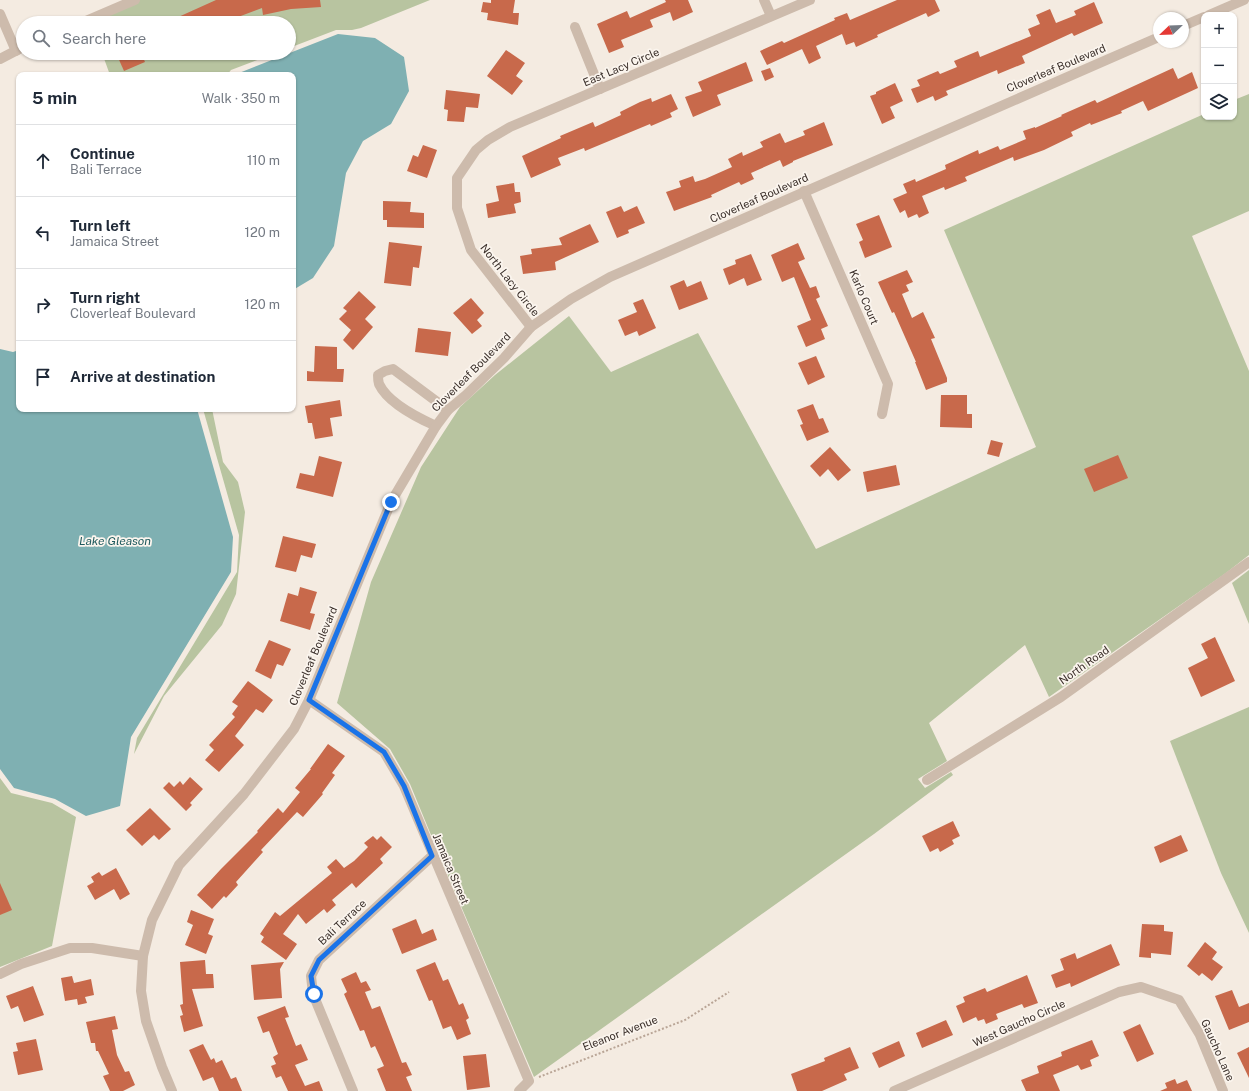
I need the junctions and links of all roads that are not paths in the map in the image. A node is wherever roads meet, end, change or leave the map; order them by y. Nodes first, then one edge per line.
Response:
1 (134, 0) edge
2 (764, 0) edge
3 (810, 0) edge
4 (1244, 0) edge
5 (1216, 12) edge
6 (0, 14) edge
7 (96, 16) edge
8 (771, 16) junction
9 (1201, 18) edge
10 (1189, 23) edge
11 (575, 27) dead end
12 (1153, 40) edge
13 (16, 43) edge
14 (16, 51) edge
15 (0, 59) edge
16 (600, 89) junction
17 (457, 178) joint
18 (804, 191) junction
19 (531, 327) junction
20 (448, 410) junction
21 (882, 414) dead end
22 (436, 426) junction
23 (1249, 562) edge
24 (309, 700) junction
25 (927, 780) dead end
26 (432, 856) junction
27 (143, 956) junction
28 (0, 974) edge
29 (1155, 991) joint
30 (172, 1091) edge
31 (353, 1091) edge
32 (519, 1091) edge
33 (894, 1091) edge
34 (1223, 1091) edge

1 - 7 street
2 - 8 street
3 - 8 street, East Lacy Circle
4 - 5 street
6 - 13 street
8 - 16 street, East Lacy Circle
9 - 10 street
11 - 16 street
12 - 18 street, Cloverleaf Boulevard
14 - 15 street
16 - 17 street, East Lacy Circle
17 - 19 street, North Lacy Circle
18 - 19 street, Cloverleaf Boulevard
18 - 21 street, Karlo Court
19 - 20 street, Cloverleaf Boulevard
20 - 22 street, Cloverleaf Boulevard
20 - 22 street
22 - 24 street, Cloverleaf Boulevard
23 - 25 street, North Road
24 - 26 street, Jamaica Street
24 - 27 street, Cloverleaf Boulevard
26 - 31 street, Bali Terrace
26 - 32 street, Jamaica Street
27 - 28 street
27 - 30 street, Cloverleaf Boulevard
29 - 33 street, West Gaucho Circle
29 - 34 street, Gaucho Lane

